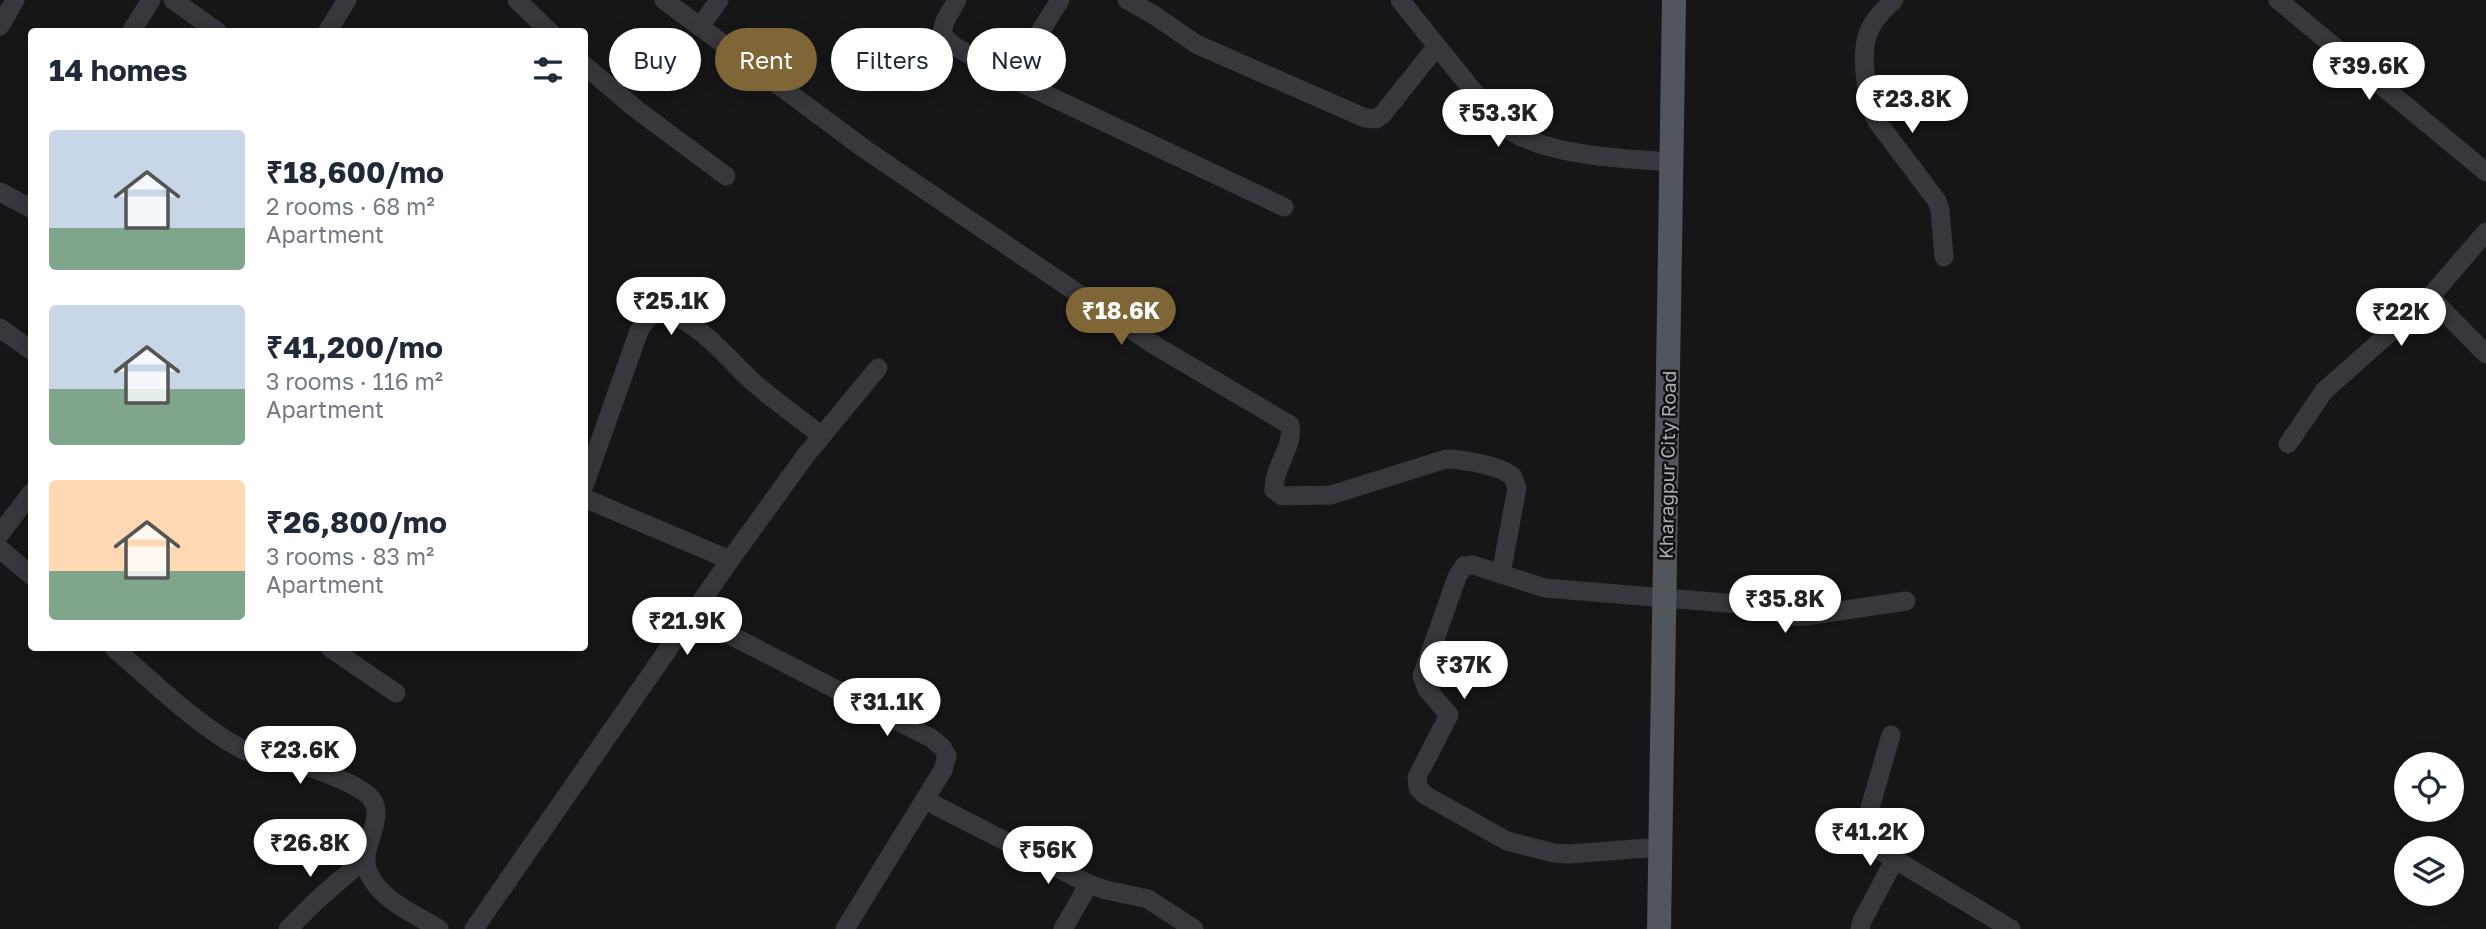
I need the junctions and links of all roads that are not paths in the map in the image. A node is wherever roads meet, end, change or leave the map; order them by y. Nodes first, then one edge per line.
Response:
1 (15, 0) edge
2 (151, 0) edge
3 (173, 0) edge
4 (347, 0) edge
5 (517, 0) edge
6 (664, 0) edge
7 (719, 0) edge
8 (957, 0) edge
9 (1059, 0) edge
10 (1127, 0) edge
11 (1400, 0) edge
12 (1674, 0) edge
13 (2278, 0) edge
14 (1884, 3) edge
15 (0, 26) edge
16 (699, 27) junction
17 (134, 28) edge
18 (212, 28) edge
19 (332, 28) edge
20 (546, 28) edge
21 (1042, 28) edge
22 (1437, 46) junction
23 (967, 52) edge
24 (588, 68) edge
25 (1039, 91) edge
26 (1672, 162) junction
27 (2486, 172) edge
28 (726, 176) dead end
29 (0, 192) edge
30 (28, 207) edge
31 (1284, 207) dead end
32 (2486, 232) edge
33 (1944, 257) dead end
34 (2430, 297) junction
35 (0, 328) edge
36 (28, 348) edge
37 (2486, 354) edge
38 (878, 368) dead end
39 (822, 436) junction
40 (2288, 444) dead end
41 (588, 475) edge
42 (28, 497) edge
43 (588, 500) edge
44 (0, 534) edge
45 (0, 549) edge
46 (730, 560) junction
47 (28, 573) edge
48 (1501, 574) junction
49 (1664, 597) junction
50 (1906, 601) dead end
51 (691, 615) junction
52 (124, 651) edge
53 (334, 651) edge
54 (396, 693) dead end
55 (1891, 735) dead end
56 (925, 800) junction
57 (1660, 847) junction
58 (364, 859) junction
59 (1895, 859) junction
60 (1089, 884) junction
61 (288, 929) edge
62 (439, 929) edge
63 (474, 929) edge
64 (845, 929) edge
65 (1063, 929) edge
66 (1194, 929) edge
67 (1658, 929) edge
68 (1860, 929) edge
69 (2011, 929) edge

1 - 15 street
2 - 17 street
3 - 18 street
4 - 19 street
5 - 20 street
6 - 16 street
7 - 16 street
8 - 23 street
9 - 21 street
10 - 22 street
11 - 22 street
12 - 26 main road, Kharagpur City Road
13 - 27 street
14 - 33 street
16 - 48 street
22 - 26 street
24 - 28 street
25 - 31 street
26 - 49 main road, Kharagpur City Road
29 - 30 street
32 - 34 street
34 - 37 street
34 - 40 street
35 - 36 street
38 - 39 street
39 - 41 street
39 - 46 street
42 - 44 street
43 - 46 street
45 - 47 street
46 - 51 street
48 - 49 street
48 - 57 street
49 - 50 street
49 - 57 main road, Kharagpur City Road
51 - 56 street
51 - 63 street
52 - 58 street
53 - 54 street
55 - 59 street
56 - 60 street
56 - 64 street
57 - 67 main road, Kharagpur City Road
58 - 61 street
58 - 62 street
59 - 68 street
59 - 69 street
60 - 65 street
60 - 66 street

